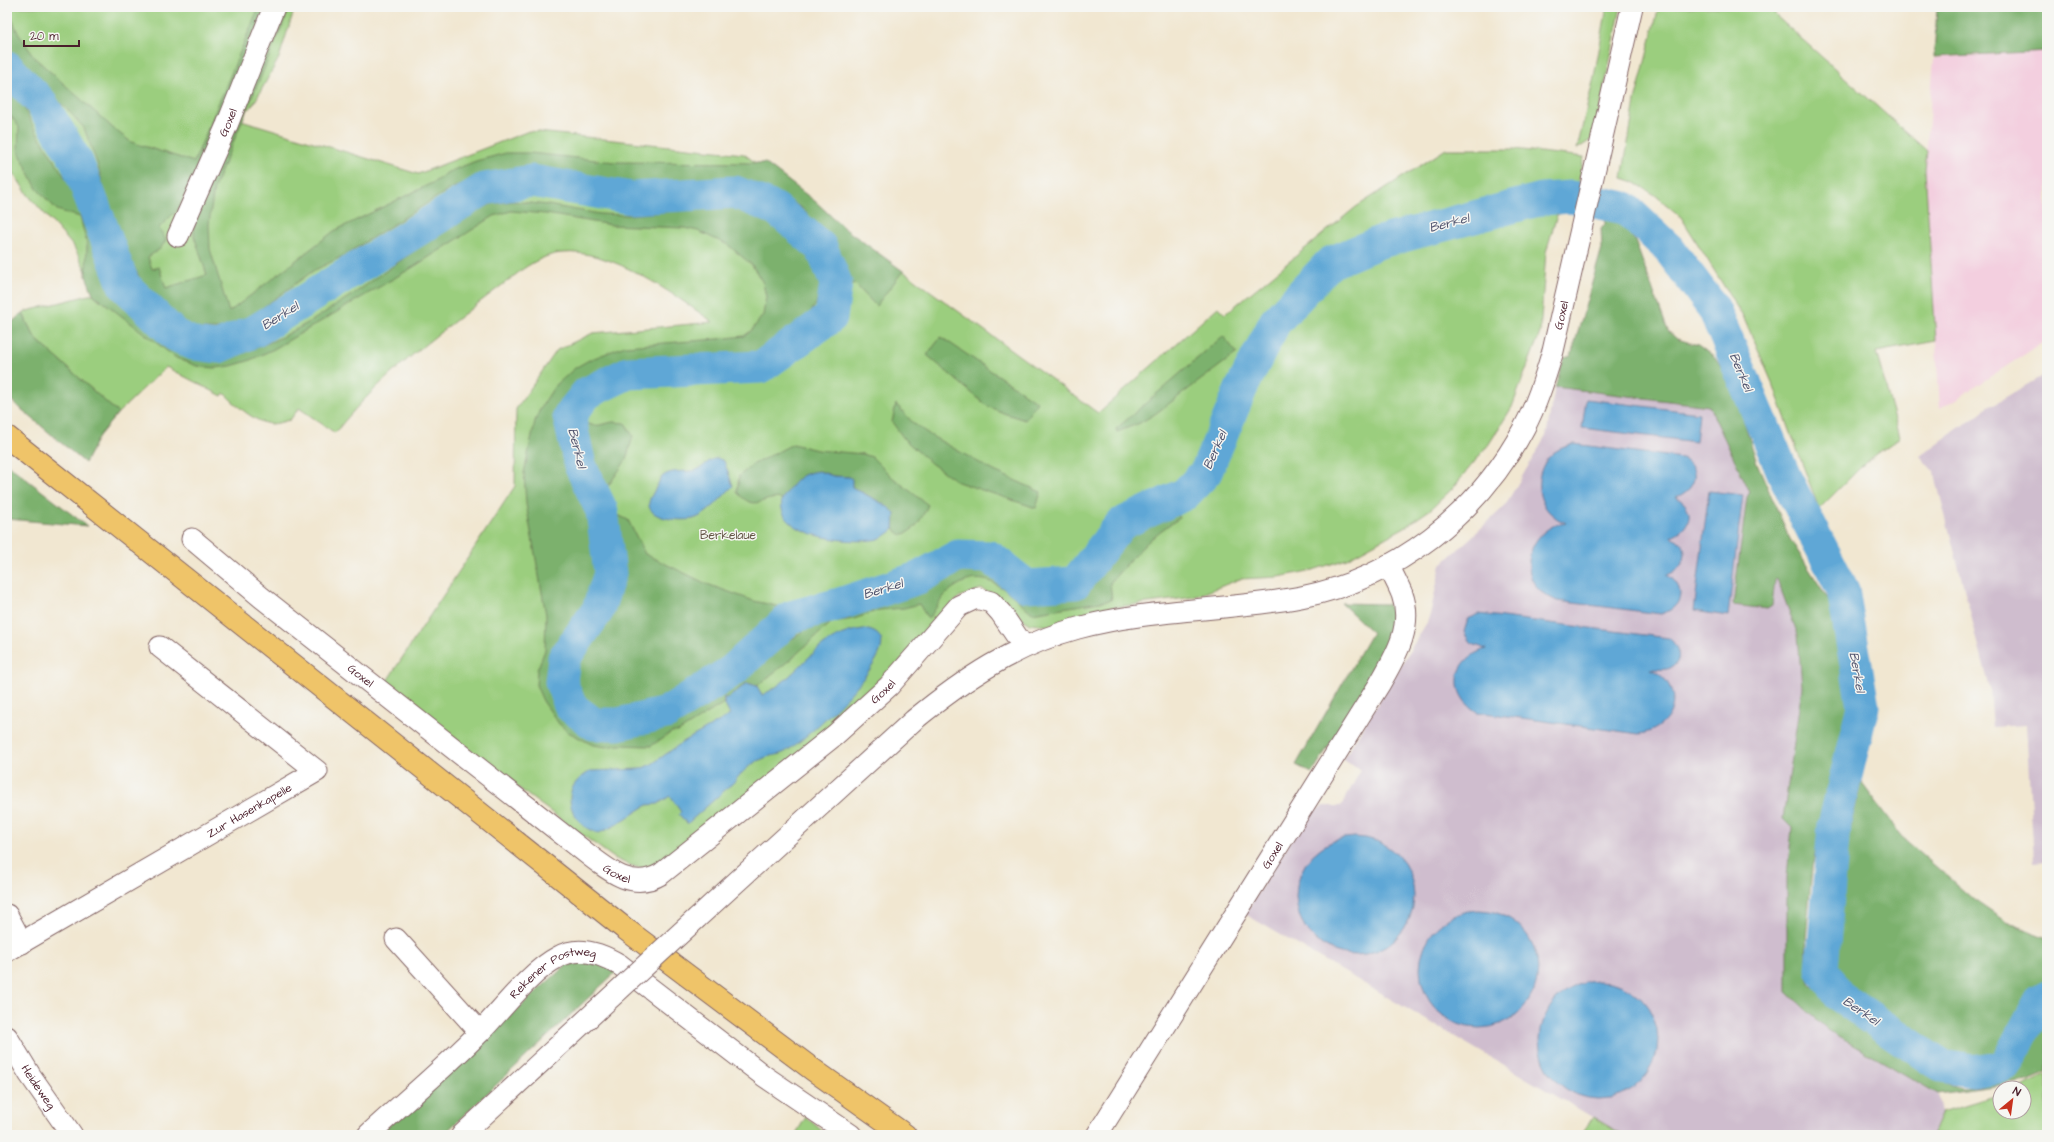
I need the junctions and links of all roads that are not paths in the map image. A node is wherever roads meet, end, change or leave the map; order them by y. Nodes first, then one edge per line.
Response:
1 (274, 7) edge
2 (1632, 7) edge
3 (178, 236) dead end
4 (7, 436) edge
5 (192, 539) dead end
6 (1388, 566) junction
7 (160, 647) dead end
8 (1024, 648) junction
9 (7, 915) edge
10 (396, 939) dead end
11 (14, 947) edge
12 (480, 1032) junction
13 (7, 1037) edge
14 (72, 1135) edge
15 (368, 1135) edge
16 (462, 1135) edge
17 (851, 1135) edge
18 (905, 1135) edge
19 (1097, 1135) edge

1 - 3 street, Goxel
2 - 6 street, Goxel
4 - 18 main road
5 - 8 street, Goxel
6 - 8 street, Goxel
6 - 19 street, Goxel
7 - 11 street, Zur Hasenkapelle
8 - 16 street, Goxel, bridge
9 - 11 street
10 - 12 street
12 - 15 street, Rekener Postweg
12 - 17 street, Rekener Postweg
13 - 14 street, Heideweg

